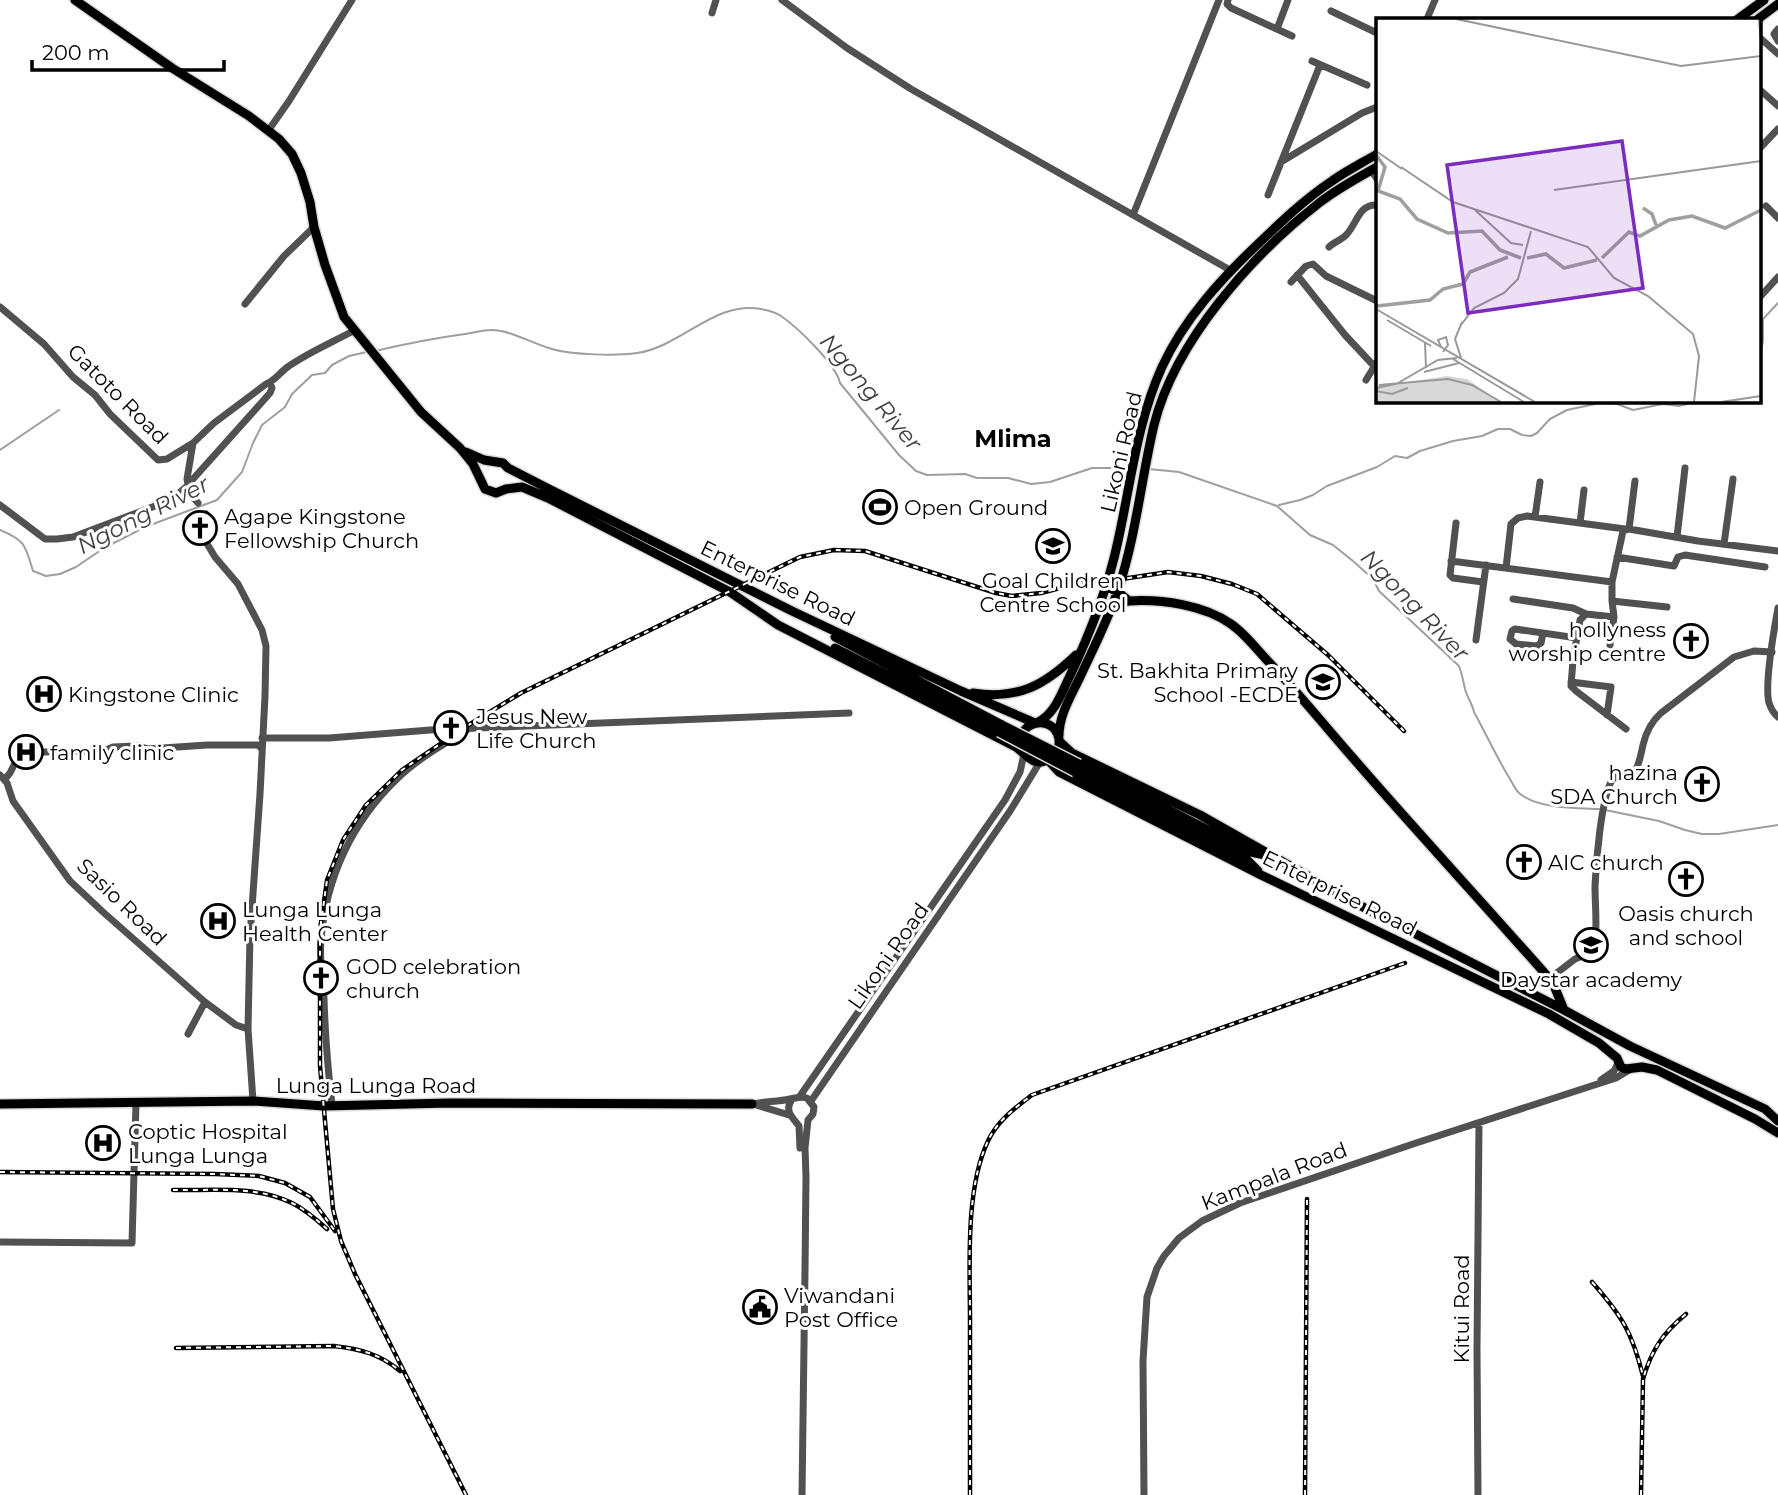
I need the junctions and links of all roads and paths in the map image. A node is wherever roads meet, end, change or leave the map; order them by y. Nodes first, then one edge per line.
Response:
1 (75, 0) edge
2 (352, 0) edge
3 (716, 0) edge
4 (782, 0) edge
5 (1219, 0) edge
6 (1228, 0) edge
7 (1288, 0) edge
8 (1435, 0) edge
9 (1765, 0) edge
10 (1778, 4) edge
11 (1331, 11) dead end
12 (712, 13) dead end
13 (1427, 18) edge
14 (1741, 18) edge
15 (1759, 18) edge
16 (1277, 29) junction
17 (1778, 29) edge
18 (1376, 33) edge
19 (1292, 36) dead end
20 (1760, 38) edge
21 (1778, 40) edge
22 (1778, 54) edge
23 (1367, 85) dead end
24 (1760, 90) edge
25 (1778, 106) edge
26 (1376, 107) edge
27 (1778, 129) edge
28 (268, 131) junction
29 (1760, 148) edge
30 (1376, 155) edge
31 (1281, 162) junction
32 (1374, 168) edge
33 (1268, 195) dead end
34 (1376, 205) edge
35 (1766, 206) dead end
36 (1133, 215) junction
37 (1778, 218) edge
38 (314, 227) junction
39 (1329, 247) dead end
40 (1230, 270) junction
41 (1778, 277) edge
42 (1760, 297) edge
43 (1376, 301) edge
44 (245, 304) dead end
45 (0, 307) edge
46 (355, 330) junction
47 (1376, 364) edge
48 (1366, 380) dead end
49 (270, 383) junction
50 (193, 443) junction
51 (460, 448) junction
52 (492, 462) junction
53 (508, 468) junction
54 (1685, 468) dead end
55 (480, 475) junction
56 (1733, 479) dead end
57 (1635, 481) dead end
58 (1540, 482) dead end
59 (187, 486) junction
60 (506, 488) junction
61 (1584, 490) dead end
62 (198, 503) dead end
63 (0, 505) edge
64 (206, 514) dead end
65 (1535, 517) junction
66 (1456, 523) dead end
67 (1580, 523) junction
68 (1627, 529) junction
69 (1677, 537) junction
70 (1698, 541) junction
71 (1724, 544) junction
72 (1778, 551) edge
73 (1696, 556) junction
74 (1617, 558) junction
75 (1451, 561) junction
76 (1486, 565) junction
77 (1765, 567) dead end
78 (1506, 568) junction
79 (1483, 582) junction
80 (1612, 582) junction
81 (1105, 586) junction
82 (1118, 592) junction
83 (1513, 598) dead end
84 (1129, 601) junction
85 (1612, 601) junction
86 (1112, 606) junction
87 (1667, 607) dead end
88 (1778, 610) edge
89 (792, 611) junction
90 (1097, 611) junction
91 (1586, 614) junction
92 (1614, 617) junction
93 (778, 625) junction
94 (1544, 633) dead end
95 (1577, 638) junction
96 (1476, 640) dead end
97 (1610, 645) dead end
98 (1081, 651) junction
99 (1772, 652) junction
100 (1571, 682) junction
101 (961, 691) junction
102 (849, 713) dead end
103 (1049, 713) junction
104 (1607, 715) junction
105 (1778, 717) edge
106 (1061, 719) junction
107 (1037, 723) junction
108 (468, 729) junction
109 (1626, 729) dead end
110 (262, 738) junction
111 (1059, 739) junction
112 (261, 748) junction
113 (1023, 753) junction
114 (1044, 761) junction
115 (2, 777) edge
116 (1273, 856) junction
117 (1261, 875) junction
118 (1549, 979) junction
119 (205, 1002) junction
120 (1564, 1010) junction
121 (248, 1030) junction
122 (188, 1034) dead end
123 (1634, 1048) junction
124 (1617, 1061) junction
125 (1633, 1069) junction
126 (1594, 1084) junction
127 (796, 1098) junction
128 (253, 1101) junction
129 (811, 1101) junction
130 (136, 1103) junction
131 (0, 1104) edge
132 (752, 1104) junction
133 (332, 1105) junction
134 (792, 1118) junction
135 (808, 1120) junction
136 (1778, 1121) edge
137 (1479, 1123) junction
138 (1778, 1133) edge
139 (0, 1242) edge
140 (801, 1495) edge
141 (1144, 1495) edge
142 (1478, 1495) edge

1 - 28 main road
2 - 28 street
3 - 12 street
4 - 36 street
5 - 36 street
6 - 16 street
7 - 16 street
8 - 13 street
9 - 14 main road
10 - 15 main road
11 - 18 street
16 - 19 street
17 - 21 street
20 - 22 street
23 - 31 street
24 - 25 street
26 - 31 street
27 - 29 street
28 - 38 main road
30 - 40 main road, Likoni Road
31 - 33 street
32 - 82 main road, Likoni Road
34 - 39 street
35 - 37 street
36 - 40 street
38 - 44 street
38 - 46 main road
40 - 81 main road, Likoni Road
41 - 42 street
43 - 47 street
45 - 50 street, Gatoto Road
46 - 49 street, Gatoto Road
46 - 51 main road
47 - 48 street
49 - 50 street, Gatoto Road
49 - 59 street
50 - 59 street
51 - 52 main road
51 - 55 main road
52 - 53 main road
52 - 55 main road
53 - 60 main road
53 - 89 main road, Enterprise Road
54 - 69 street
55 - 60 main road
56 - 71 street
57 - 68 street
58 - 65 street
59 - 62 street
59 - 63 street
60 - 93 main road, Enterprise Road
61 - 67 street
64 - 110 street
65 - 67 street
65 - 78 street
66 - 75 street
67 - 68 street
68 - 69 street
68 - 74 street
69 - 70 street
70 - 71 street
70 - 73 street
71 - 72 street
73 - 74 street
73 - 77 street
74 - 80 street
75 - 76 street
75 - 79 street
76 - 78 street
76 - 79 street
78 - 80 street
79 - 96 street
80 - 85 street
81 - 82 main road
81 - 90 main road, Likoni Road
82 - 84 main road
82 - 86 main road, Likoni Road
83 - 91 street
84 - 86 main road
84 - 118 main road
85 - 87 street
85 - 92 street
86 - 90 main road
86 - 106 main road, Likoni Road
88 - 99 street
89 - 101 main road, Enterprise Road
89 - 116 main road, bridge
90 - 98 main road, Likoni Road
91 - 92 street
91 - 95 street
92 - 97 street
93 - 113 main road, Enterprise Road
93 - 117 main road, bridge
94 - 95 street
95 - 100 street
98 - 101 main road
98 - 103 main road, Likoni Road
99 - 105 street
99 - 118 street
100 - 104 street
100 - 104 street
101 - 107 main road, Enterprise Road
102 - 108 street
103 - 106 main road
103 - 107 main road, Likoni Road
104 - 109 street
106 - 111 main road, Likoni Road
107 - 111 main road
107 - 113 main road
108 - 110 street
108 - 133 street
110 - 112 street
111 - 114 main road
111 - 116 main road, Enterprise Road
112 - 115 street
112 - 121 street
113 - 114 main road
113 - 127 street
114 - 117 main road, Enterprise Road
114 - 129 street, Likoni Road
115 - 119 street, Sasio Road
116 - 120 main road, Enterprise Road
117 - 124 main road, Enterprise Road
118 - 120 main road
119 - 121 street, Sasio Road
119 - 122 street
120 - 123 main road, Enterprise Road
121 - 128 street
123 - 124 main road
123 - 125 main road
123 - 136 main road, Enterprise Road
124 - 125 main road, Enterprise Road
124 - 126 street
125 - 126 street, Kampala Road
125 - 138 main road, Enterprise Road
126 - 137 street, Kampala Road
127 - 129 street
127 - 132 street, Lunga Lunga Road
127 - 134 street
128 - 130 main road, Lunga Lunga Road
128 - 133 main road, Lunga Lunga Road
129 - 135 street
130 - 131 main road, Lunga Lunga Road
130 - 139 street
132 - 133 main road, Lunga Lunga Road
132 - 134 street, Lunga Lunga Road
134 - 135 street
134 - 140 street
135 - 140 street
137 - 141 street, Kampala Road
137 - 142 street, Kitui Road

